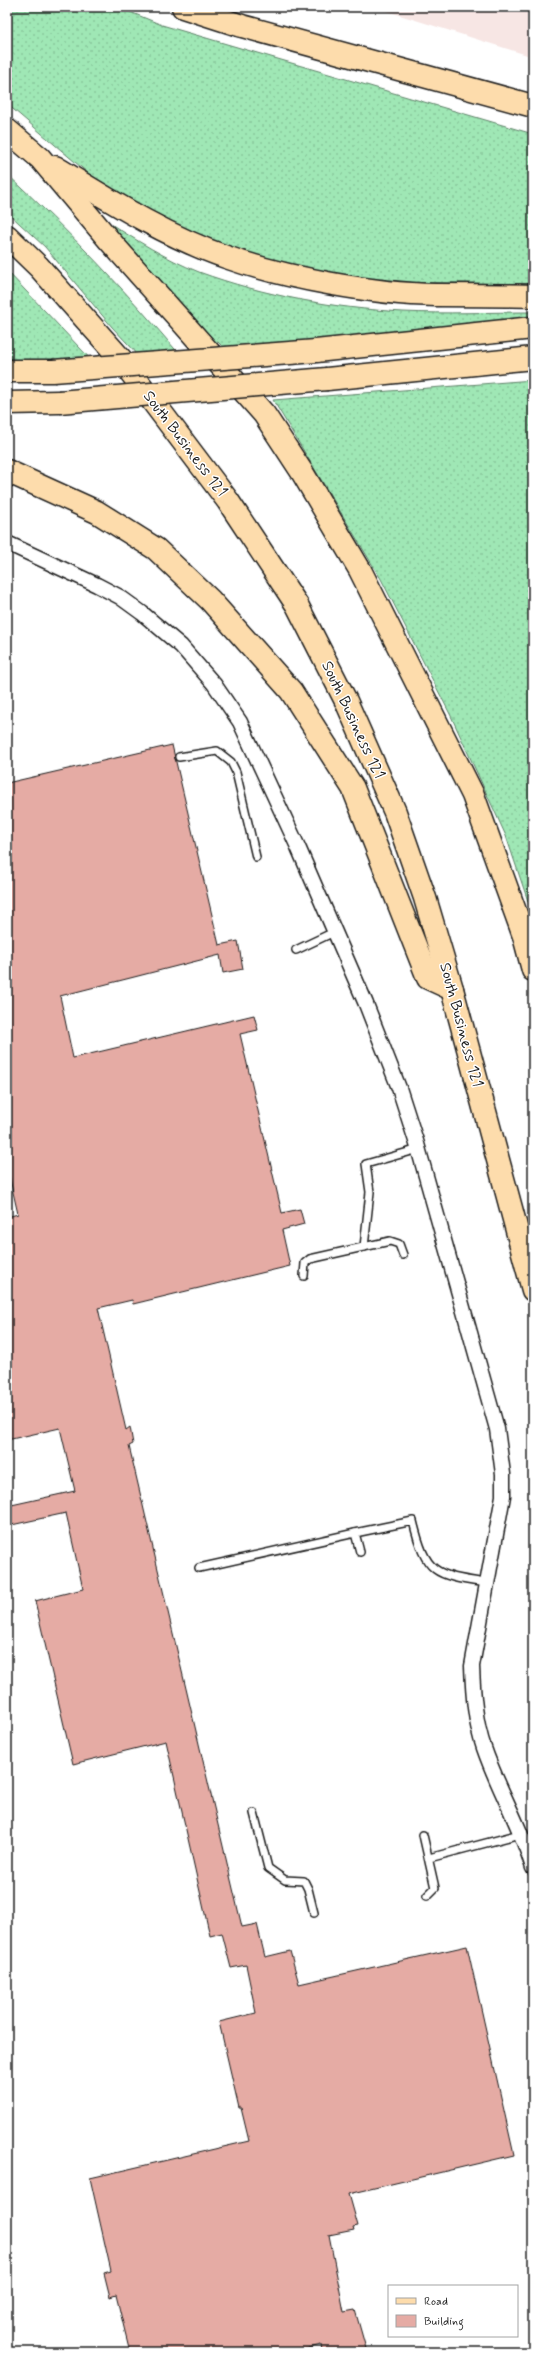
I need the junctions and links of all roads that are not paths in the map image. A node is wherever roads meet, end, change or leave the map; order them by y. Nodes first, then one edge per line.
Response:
1 (183, 7) edge
2 (533, 106) edge
3 (7, 130) edge
4 (40, 158) junction
5 (7, 236) edge
6 (533, 296) edge
7 (533, 328) edge
8 (533, 358) edge
9 (7, 371) edge
10 (7, 403) edge
11 (7, 471) edge
12 (7, 543) edge
13 (179, 757) dead end
14 (256, 857) dead end
15 (334, 932) junction
16 (296, 950) dead end
17 (533, 970) edge
18 (452, 989) junction
19 (419, 1149) junction
20 (364, 1248) junction
21 (403, 1255) dead end
22 (304, 1276) dead end
23 (533, 1290) edge
24 (356, 1533) junction
25 (360, 1552) dead end
26 (199, 1568) dead end
27 (486, 1583) junction
28 (254, 1813) dead end
29 (520, 1834) junction
30 (423, 1835) dead end
31 (429, 1858) junction
32 (533, 1868) edge
33 (427, 1896) dead end
34 (314, 1913) dead end

1 - 2 main road
3 - 4 main road
4 - 6 main road
4 - 17 main road
5 - 18 main road, South Business 121
7 - 9 main road, bridge
8 - 10 main road, bridge
11 - 18 main road
12 - 15 street
13 - 14 lane
15 - 16 lane
15 - 19 street
18 - 23 main road, South Business 121
19 - 20 lane
19 - 27 street
20 - 21 lane
20 - 22 lane
24 - 25 lane
24 - 26 lane
24 - 27 lane
27 - 29 street
28 - 34 lane
29 - 31 lane
29 - 32 street
30 - 31 lane
31 - 33 lane

